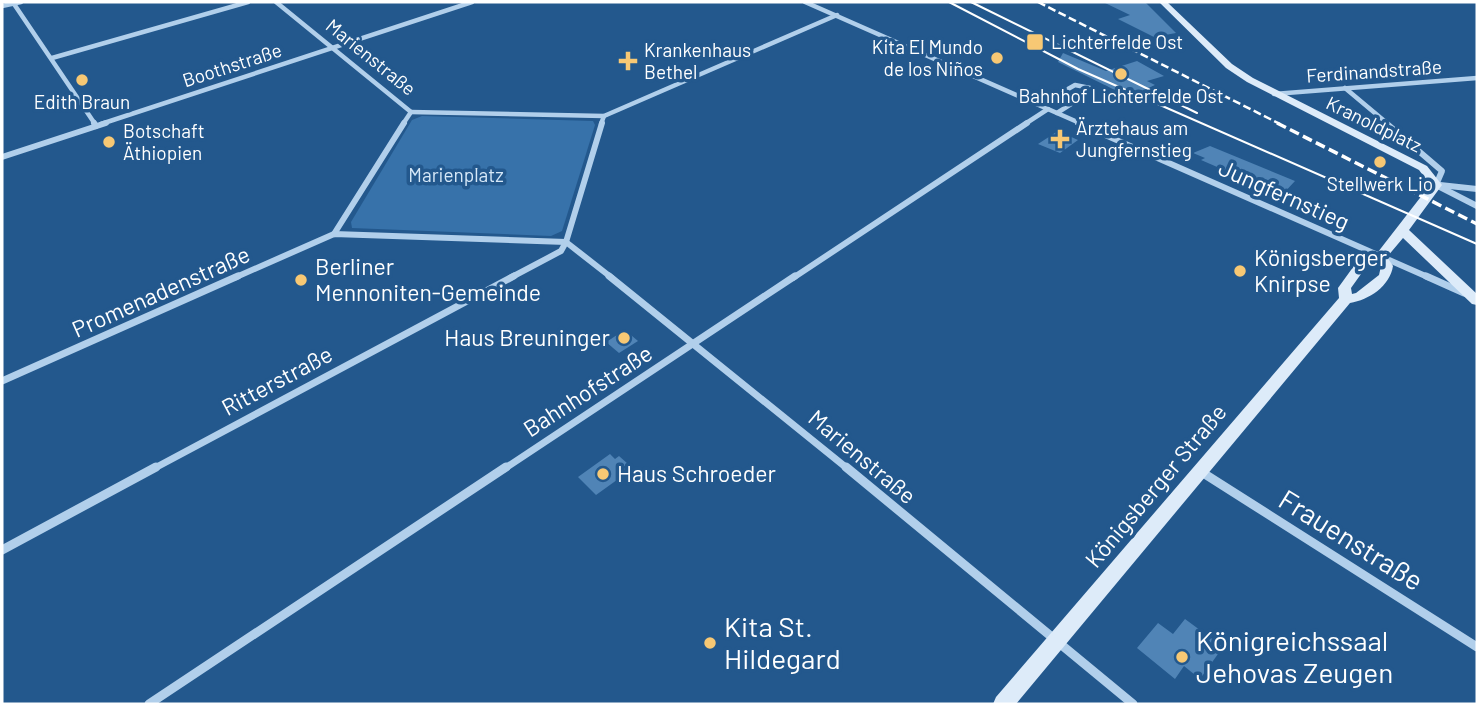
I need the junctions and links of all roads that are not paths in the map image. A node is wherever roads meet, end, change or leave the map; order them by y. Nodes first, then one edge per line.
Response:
1 (20, 2) edge
2 (248, 2) edge
3 (276, 2) edge
4 (472, 2) edge
5 (805, 2) edge
6 (1163, 2) edge
7 (14, 4) junction
8 (2, 6) edge
9 (836, 16) junction
10 (332, 48) junction
11 (52, 58) junction
12 (1477, 78) edge
13 (1345, 87) junction
14 (1273, 94) junction
15 (1044, 107) junction
16 (411, 112) junction
17 (1057, 113) junction
18 (604, 116) junction
19 (96, 126) junction
20 (2, 157) edge
21 (1436, 184) junction
22 (1477, 189) edge
23 (1477, 206) edge
24 (1403, 231) junction
25 (334, 234) junction
26 (566, 242) junction
27 (1381, 257) junction
28 (1474, 298) edge
29 (1346, 299) junction
30 (693, 344) junction
31 (2, 381) edge
32 (1200, 471) junction
33 (2, 550) edge
34 (1056, 642) junction
35 (1477, 647) edge
36 (149, 704) edge
37 (1003, 704) edge
38 (1133, 704) edge

1 - 7 street
2 - 11 street
3 - 10 street, Marienstraße
4 - 10 street, Boothstraße
5 - 9 street, Jungfernstieg
6 - 14 main road, Kranoldplatz
7 - 8 street
7 - 11 street
9 - 15 street, Jungfernstieg
9 - 18 street
10 - 16 street, Marienstraße
10 - 19 street, Boothstraße
11 - 19 street
12 - 13 street, Ferdinandstraße
13 - 14 street, Ferdinandstraße
13 - 21 street, Kranoldplatz
14 - 21 main road, Kranoldplatz
15 - 17 street, Jungfernstieg
15 - 17 street
15 - 30 street, Bahnhofstraße
16 - 18 street
16 - 25 street
17 - 27 street, Jungfernstieg
18 - 26 street
19 - 20 street, Boothstraße
21 - 22 street
21 - 23 street
21 - 24 main road, Königsberger Straße
24 - 27 main road, Königsberger Straße
24 - 28 main road
25 - 26 street
25 - 31 street, Promenadenstraße
26 - 30 street, Marienstraße
26 - 33 street, Ritterstraße
27 - 28 street, Jungfernstieg
27 - 29 main road, Königsberger Straße
27 - 29 main road, Königsberger Straße
29 - 32 main road, Königsberger Straße
30 - 34 street, Marienstraße
30 - 36 street, Bahnhofstraße
32 - 34 main road, Königsberger Straße
32 - 35 street, Frauenstraße
34 - 37 main road, Königsberger Straße
34 - 38 street, Marienstraße

